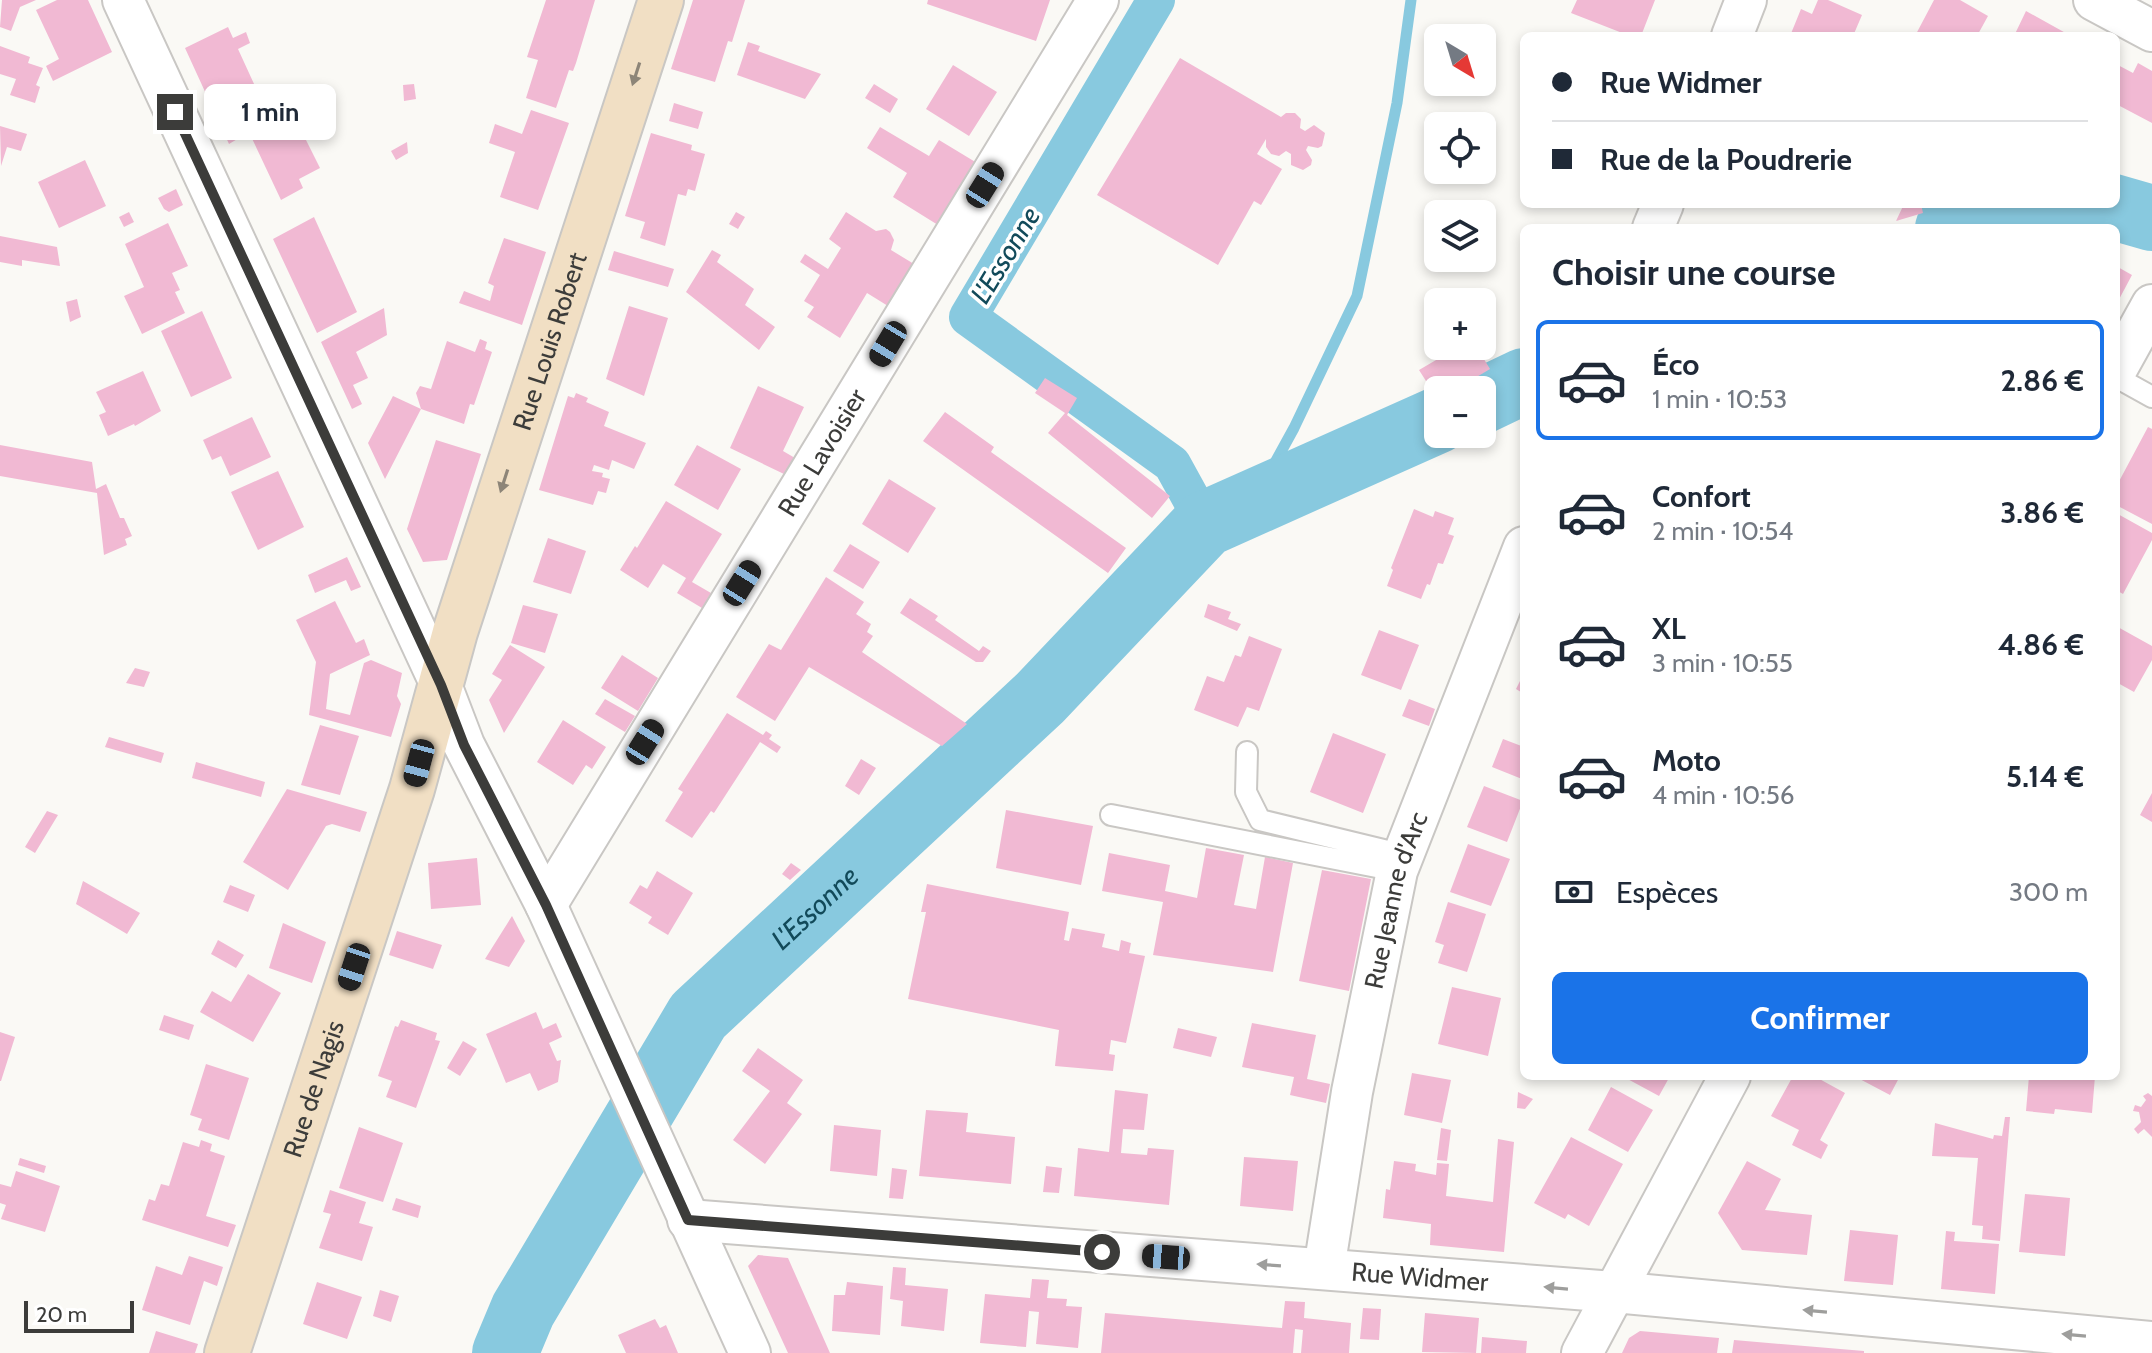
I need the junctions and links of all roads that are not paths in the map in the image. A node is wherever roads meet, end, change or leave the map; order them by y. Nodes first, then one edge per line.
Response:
1 (123, 0) edge
2 (661, 0) edge
3 (1098, 0) edge
4 (1746, 0) edge
5 (2094, 0) edge
6 (2152, 31) edge
7 (1734, 32) edge
8 (2152, 305) edge
9 (2120, 363) edge
10 (2120, 379) edge
11 (2152, 397) edge
12 (1520, 570) edge
13 (1516, 594) edge
14 (441, 685) junction
15 (1247, 752) dead end
16 (1111, 815) dead end
17 (1400, 863) junction
18 (546, 905) junction
19 (1728, 1080) edge
20 (688, 1220) junction
21 (1324, 1269) junction
22 (1614, 1292) junction
23 (2130, 1345) edge
24 (227, 1353) edge
25 (750, 1353) edge
26 (1582, 1353) edge

1 - 14 street
2 -> 14 street, Rue Louis Robert
3 - 18 street, Rue Lavoisier
4 - 7 street
5 - 6 street
8 - 9 street
10 - 11 lane
12 - 13 street, Rue Jeanne d'Arc
13 - 17 street, Rue Jeanne d'Arc
14 - 18 street
14 - 24 street, Rue de Nagis
15 - 17 lane
16 - 17 lane
17 - 21 street, Rue Jeanne d'Arc
18 - 20 street
19 - 22 street
21 -> 20 street, Rue Widmer
20 - 25 street
22 -> 21 street, Rue Widmer
23 -> 22 street, Rue Widmer
22 - 26 street

